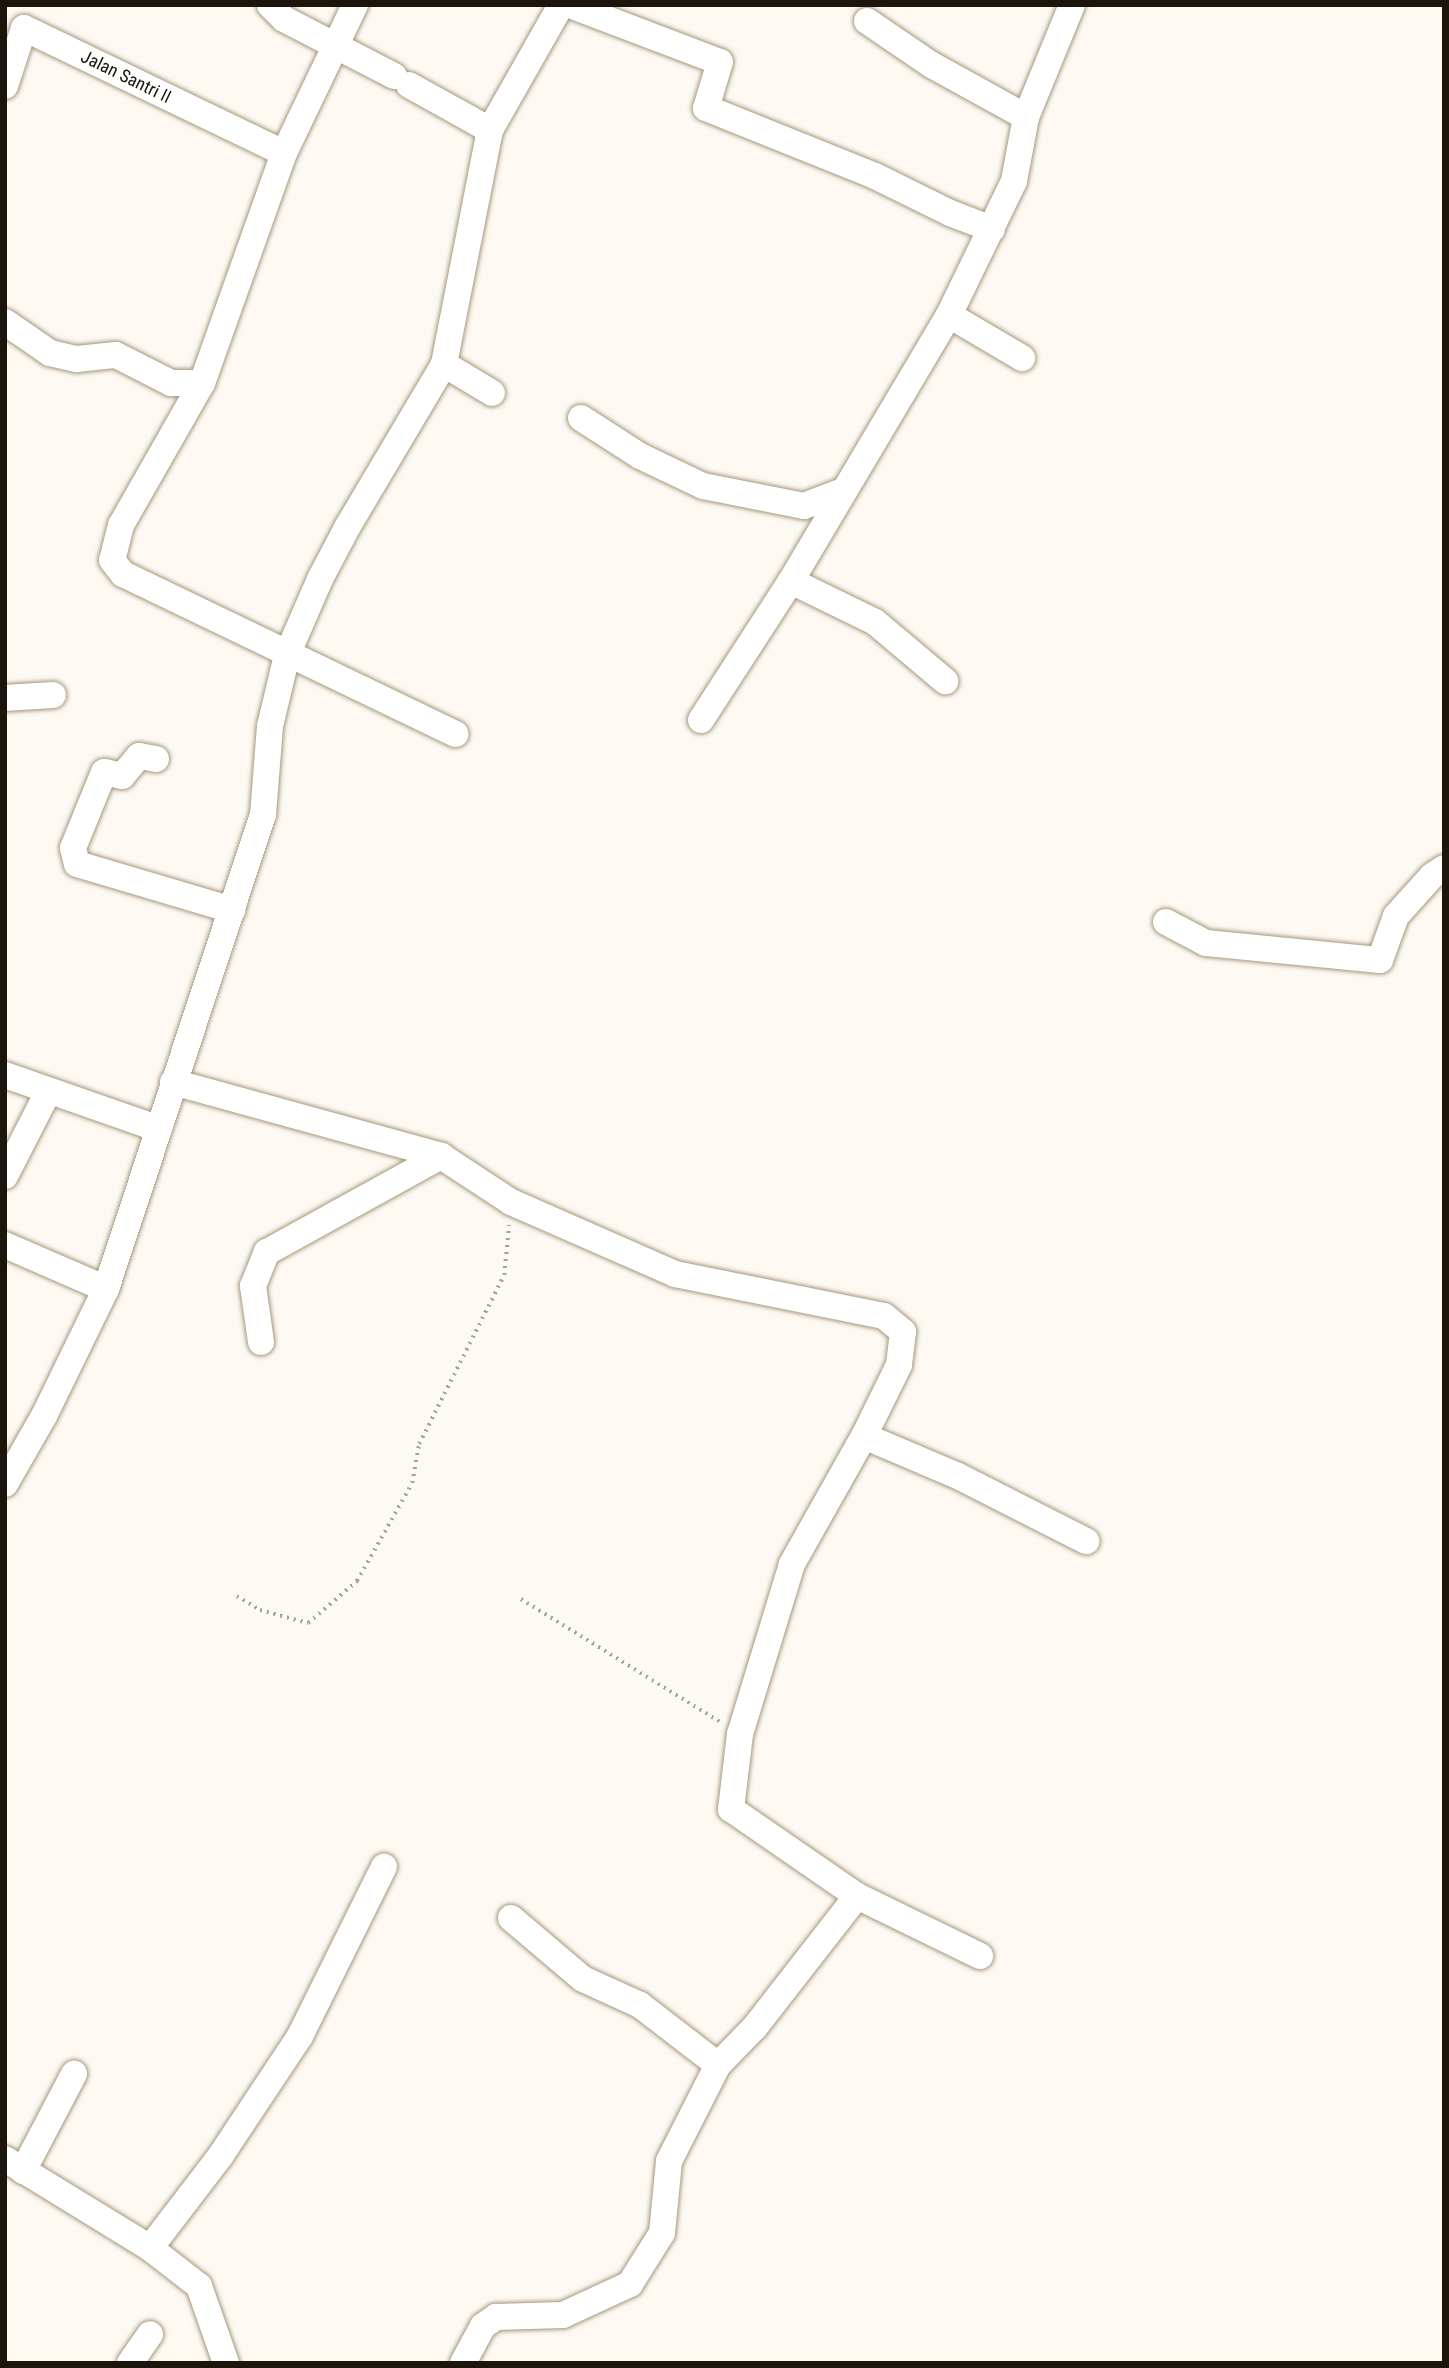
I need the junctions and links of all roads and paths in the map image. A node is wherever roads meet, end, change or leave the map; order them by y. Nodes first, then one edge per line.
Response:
1 (270, 5) edge
2 (355, 5) edge
3 (561, 5) edge
4 (570, 5) edge
5 (1072, 5) edge
6 (867, 22) dead end
7 (335, 45) junction
8 (5, 86) edge
9 (1026, 117) junction
10 (490, 130) junction
11 (284, 153) junction
12 (992, 229) junction
13 (949, 315) junction
14 (5, 322) edge
15 (1022, 358) dead end
16 (444, 364) junction
17 (202, 383) junction
18 (492, 393) dead end
19 (581, 418) dead end
20 (843, 491) junction
21 (791, 581) junction
22 (287, 655) junction
23 (945, 681) dead end
24 (53, 695) dead end
25 (5, 698) edge
26 (701, 720) dead end
27 (455, 734) dead end
28 (156, 759) dead end
29 (1444, 868) edge
30 (232, 910) junction
31 (1166, 922) dead end
32 (5, 1075) edge
33 (173, 1082) junction
34 (48, 1092) junction
35 (159, 1129) junction
36 (441, 1156) junction
37 (5, 1175) edge
38 (511, 1202) junction
39 (5, 1245) edge
40 (106, 1289) junction
41 (261, 1342) dead end
42 (864, 1436) junction
43 (5, 1484) edge
44 (1086, 1541) dead end
45 (237, 1596) dead end
46 (521, 1600) dead end
47 (740, 1734) junction
48 (384, 1867) dead end
49 (857, 1896) junction
50 (510, 1918) dead end
51 (980, 1956) dead end
52 (718, 2066) junction
53 (74, 2074) dead end
54 (14, 2165) edge
55 (150, 2248) junction
56 (150, 2334) dead end
57 (130, 2363) edge
58 (226, 2363) edge
59 (463, 2363) edge

1 - 7 street
2 - 7 street
3 - 10 street
4 - 12 street
5 - 9 street
6 - 9 street
7 - 10 street
7 - 11 street
8 - 11 street, Jalan Santri II
9 - 12 street
10 - 16 street
11 - 17 street
12 - 13 street
13 - 15 street
13 - 20 street
14 - 17 street
16 - 18 street
16 - 22 street
17 - 22 street
19 - 20 street
20 - 21 street
21 - 23 street
21 - 26 street
22 - 27 street
22 - 30 street
24 - 25 street
28 - 30 street
29 - 31 street
30 - 33 street
32 - 34 street
33 - 35 street
33 - 36 street
34 - 35 street
34 - 37 street
35 - 40 street
36 - 38 street
36 - 41 street
38 - 42 street
38 - 45 path
39 - 40 street
40 - 43 street
42 - 44 street
42 - 47 street
46 - 47 path
47 - 49 street
48 - 55 street
49 - 51 street
49 - 52 street
50 - 52 street
52 - 59 street
53 - 54 street
54 - 55 street
55 - 58 street
56 - 57 street

